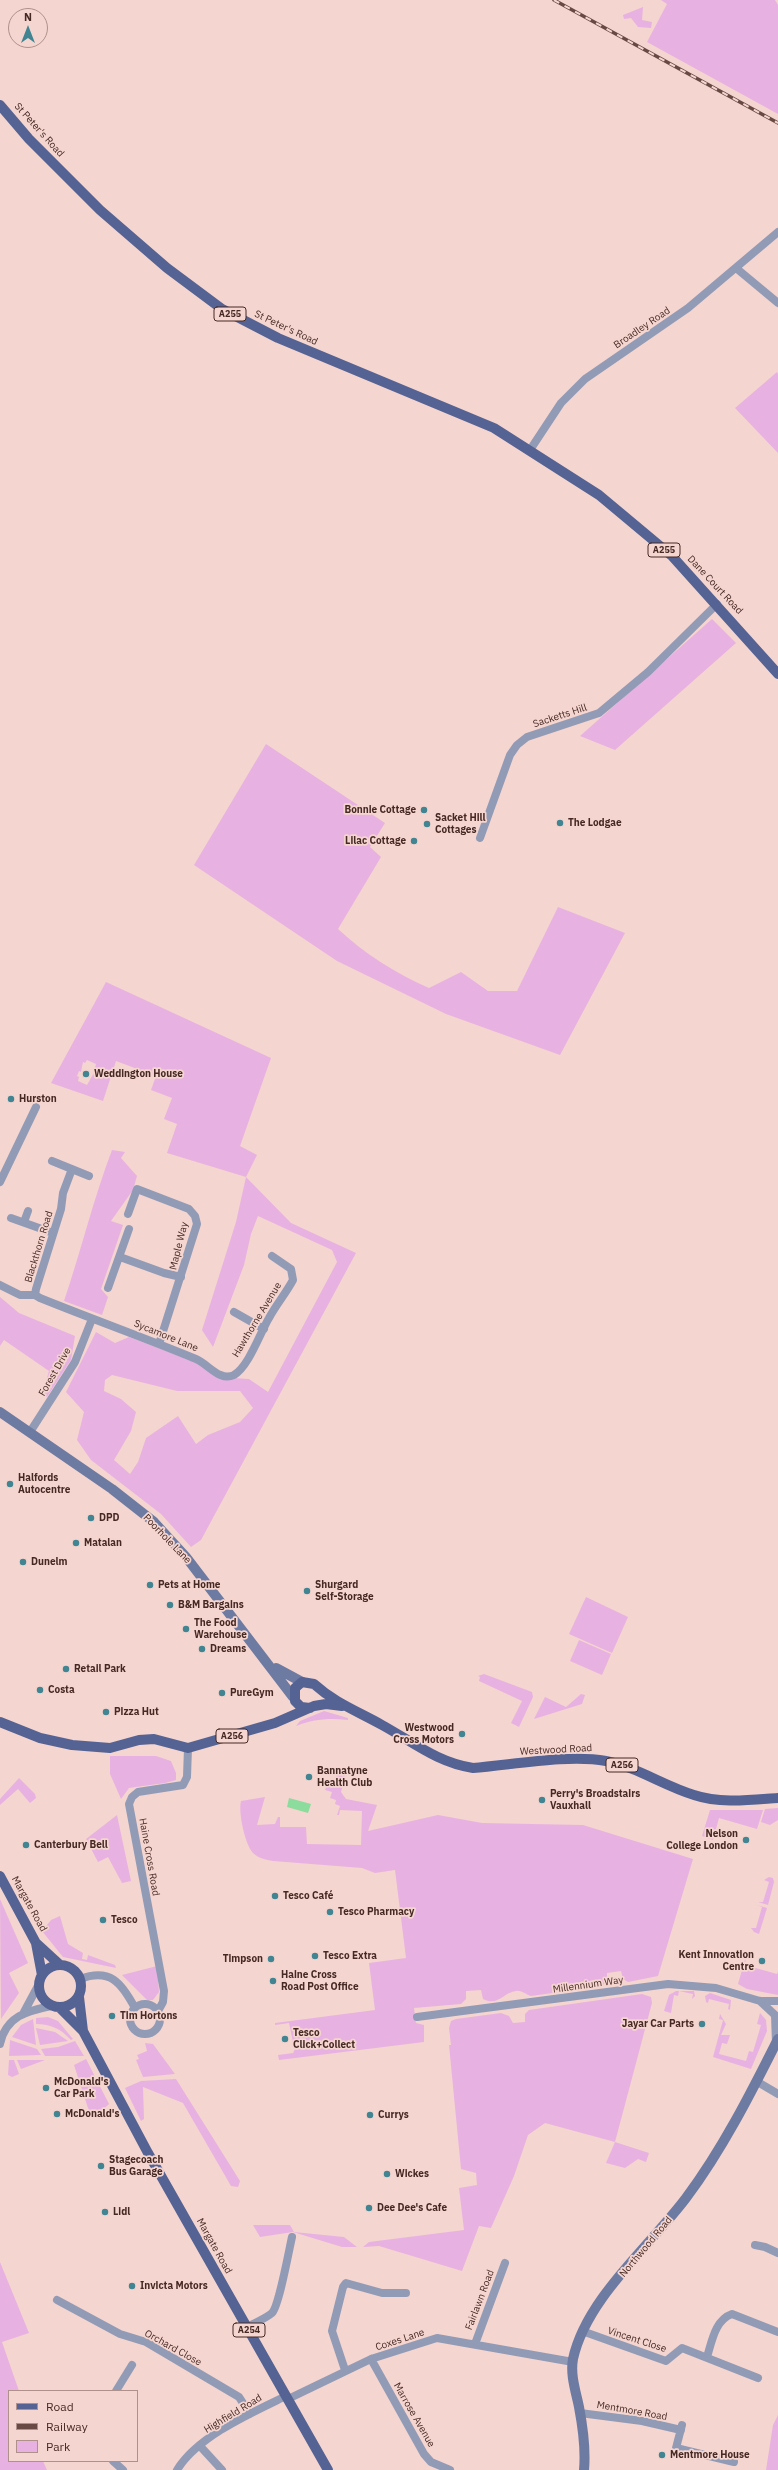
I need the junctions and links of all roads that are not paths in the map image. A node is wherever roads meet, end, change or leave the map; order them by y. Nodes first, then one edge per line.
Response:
1 (0, 105) edge
2 (778, 232) edge
3 (736, 268) junction
4 (778, 303) edge
5 (530, 450) junction
6 (717, 604) junction
7 (778, 674) edge
8 (480, 838) dead end
9 (36, 1107) dead end
10 (52, 1161) dead end
11 (72, 1169) junction
12 (89, 1176) dead end
13 (0, 1182) edge
14 (28, 1211) dead end
15 (128, 1214) dead end
16 (11, 1218) dead end
17 (24, 1222) junction
18 (129, 1229) dead end
19 (53, 1233) junction
20 (272, 1256) dead end
21 (120, 1257) junction
22 (181, 1276) junction
23 (0, 1285) edge
24 (108, 1288) dead end
25 (36, 1295) junction
26 (234, 1312) dead end
27 (92, 1319) junction
28 (264, 1329) junction
29 (159, 1344) junction
30 (229, 1377) joint
31 (0, 1412) edge
32 (30, 1432) junction
33 (270, 1664) junction
34 (302, 1682) junction
35 (320, 1690) junction
36 (294, 1699) junction
37 (342, 1706) junction
38 (312, 1707) junction
39 (0, 1722) edge
40 (275, 1723) junction
41 (188, 1748) junction
42 (778, 1798) edge
43 (0, 1876) edge
44 (36, 1943) junction
45 (60, 1965) junction
46 (40, 1980) junction
47 (80, 1980) junction
48 (79, 1996) junction
49 (760, 2001) junction
50 (778, 2001) edge
51 (56, 2007) junction
52 (135, 2008) junction
53 (158, 2011) junction
54 (24, 2012) junction
55 (416, 2016) dead end
56 (83, 2031) junction
57 (777, 2041) edge
58 (0, 2044) edge
59 (756, 2081) junction
60 (778, 2094) edge
61 (292, 2237) dead end
62 (755, 2245) dead end
63 (778, 2254) edge
64 (505, 2263) dead end
65 (406, 2293) dead end
66 (57, 2300) dead end
67 (247, 2327) junction
68 (582, 2330) junction
69 (778, 2332) edge
70 (474, 2344) junction
71 (707, 2357) junction
72 (371, 2359) junction
73 (573, 2362) junction
74 (132, 2364) dead end
75 (345, 2370) junction
76 (758, 2378) dead end
77 (117, 2390) edge
78 (287, 2397) junction
79 (580, 2413) junction
80 (250, 2414) junction
81 (200, 2446) junction
82 (114, 2462) edge
83 (734, 2462) dead end
84 (123, 2470) edge
85 (177, 2470) edge
86 (222, 2470) edge
87 (328, 2470) edge
88 (450, 2470) edge
89 (584, 2470) edge

1 - 5 main road, St Peter's Road / A255
2 - 3 street, Broadley Road
3 - 4 street
3 - 5 street, Broadley Road
5 - 6 main road, Dane Court Road / A255
6 - 7 main road, Dane Court Road / A255
6 - 8 street, Sacketts Hill
9 - 13 street
10 - 11 street
11 - 12 street
11 - 19 street, Blackthorn Road
14 - 17 street
15 - 22 street, Maple Way
16 - 17 street
17 - 19 street
18 - 21 street
19 - 25 street, Blackthorn Road
20 - 28 street, Hawthorne Avenue
21 - 22 street
21 - 24 street
22 - 29 street, Maple Way
23 - 25 street
25 - 27 street, Blackthorn Road
26 - 28 street
27 - 29 street, Sycamore Lane
27 - 32 street, Forest Drive
28 - 30 street, Hawthorne Avenue
29 - 30 street, Sycamore Lane
31 - 32 street, Poorhole Lane
32 - 33 street, Poorhole Lane
33 - 34 street, Poorhole Lane
33 - 36 street, Poorhole Lane
34 - 35 main road, Westwood Road / A256
34 - 36 main road
35 - 37 main road, Westwood Road / A256
35 - 38 main road
36 - 38 main road, Westwood Road / A256
36 - 40 main road
37 - 38 main road, Westwood Road / A256
37 - 42 main road, Westwood Road / A256
38 - 40 main road, Westwood Road / A256
39 - 41 main road
40 - 41 main road, Westwood Road / A256
41 - 53 street, Haine Cross Road
43 - 44 main road, Margate Road / A254
44 - 45 main road, Margate Road / A254
44 - 46 main road, Margate Road / A254
45 - 46 main road
45 - 47 main road, Margate Road / A254
46 - 51 main road, Margate Road / A254
46 - 54 street
47 - 48 main road, Margate Road / A254
47 - 52 street
48 - 51 main road
48 - 56 main road, Margate Road / A254
49 - 50 street, Millennium Way
49 - 55 street, Millennium Way
49 - 57 street, Millennium Way
51 - 54 street
51 - 56 main road, Margate Road / A254
52 - 53 street
52 - 53 street
54 - 58 street
56 - 67 main road, Margate Road / A254
57 - 59 street, Northwood Road
59 - 60 street
59 - 68 street, Northwood Road
61 - 67 street
62 - 63 street
64 - 70 street, Fairlawn Road
65 - 75 street
66 - 80 street, Orchard Close
67 - 78 main road, Margate Road / A254
68 - 71 street, Vincent Close
68 - 73 street, Northwood Road
69 - 71 street
70 - 72 street, Coxes Lane
70 - 73 street, Coxes Lane
71 - 76 street, Vincent Close
72 - 75 street, Coxes Lane
72 - 88 street, Marrose Avenue
73 - 79 street, Northwood Road
74 - 77 street
75 - 78 street, Coxes Lane
78 - 80 street, Highfield Road
78 - 87 main road, Margate Road / A254
79 - 83 street, Mentmore Road
79 - 89 street, Northwood Road
80 - 81 street, Highfield Road
81 - 85 street, Highfield Road
81 - 86 street
82 - 84 street

